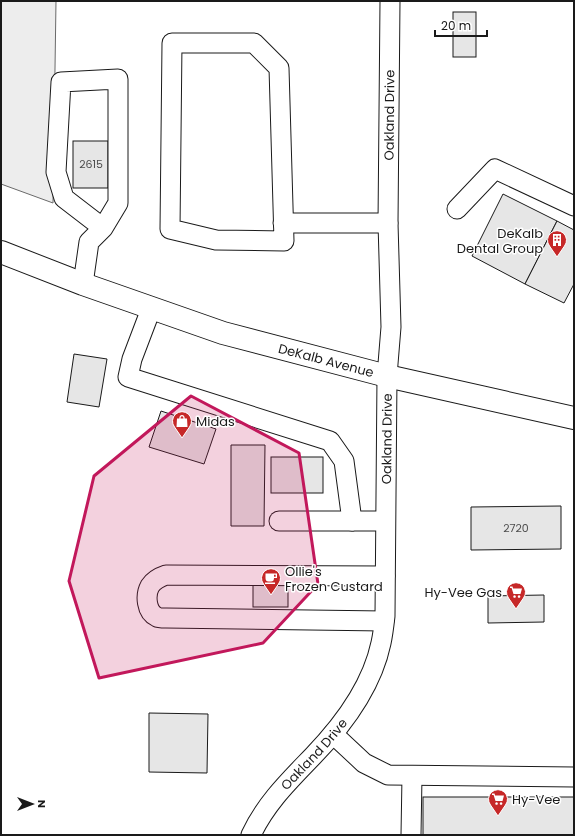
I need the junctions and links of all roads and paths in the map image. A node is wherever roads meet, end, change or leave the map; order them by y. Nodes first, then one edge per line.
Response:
1 (390, 1) edge
2 (574, 206) edge
3 (457, 209) dead end
4 (283, 223) junction
5 (388, 223) junction
6 (103, 228) junction
7 (1, 252) edge
8 (83, 284) junction
9 (151, 309) junction
10 (387, 376) junction
11 (574, 418) edge
12 (279, 521) dead end
13 (352, 521) junction
14 (385, 521) junction
15 (385, 576) junction
16 (384, 621) junction
17 (333, 734) junction
18 (412, 776) junction
19 (574, 777) edge
20 (252, 835) edge
21 (411, 835) edge

1 - 5 street, Oakland Drive
2 - 3 street
4 - 4 street
4 - 5 street
5 - 10 street, Oakland Drive
6 - 6 street
6 - 8 street
7 - 8 main road, DeKalb Avenue
8 - 9 main road, DeKalb Avenue
9 - 10 main road, DeKalb Avenue
9 - 13 street
10 - 11 main road, DeKalb Avenue
10 - 14 street, Oakland Drive
12 - 13 street
13 - 14 street
14 - 15 street, Oakland Drive
15 - 16 street, Oakland Drive
15 - 16 street
16 - 17 street, Oakland Drive
17 - 18 street
17 - 20 street, Oakland Drive
18 - 19 street
18 - 21 street

